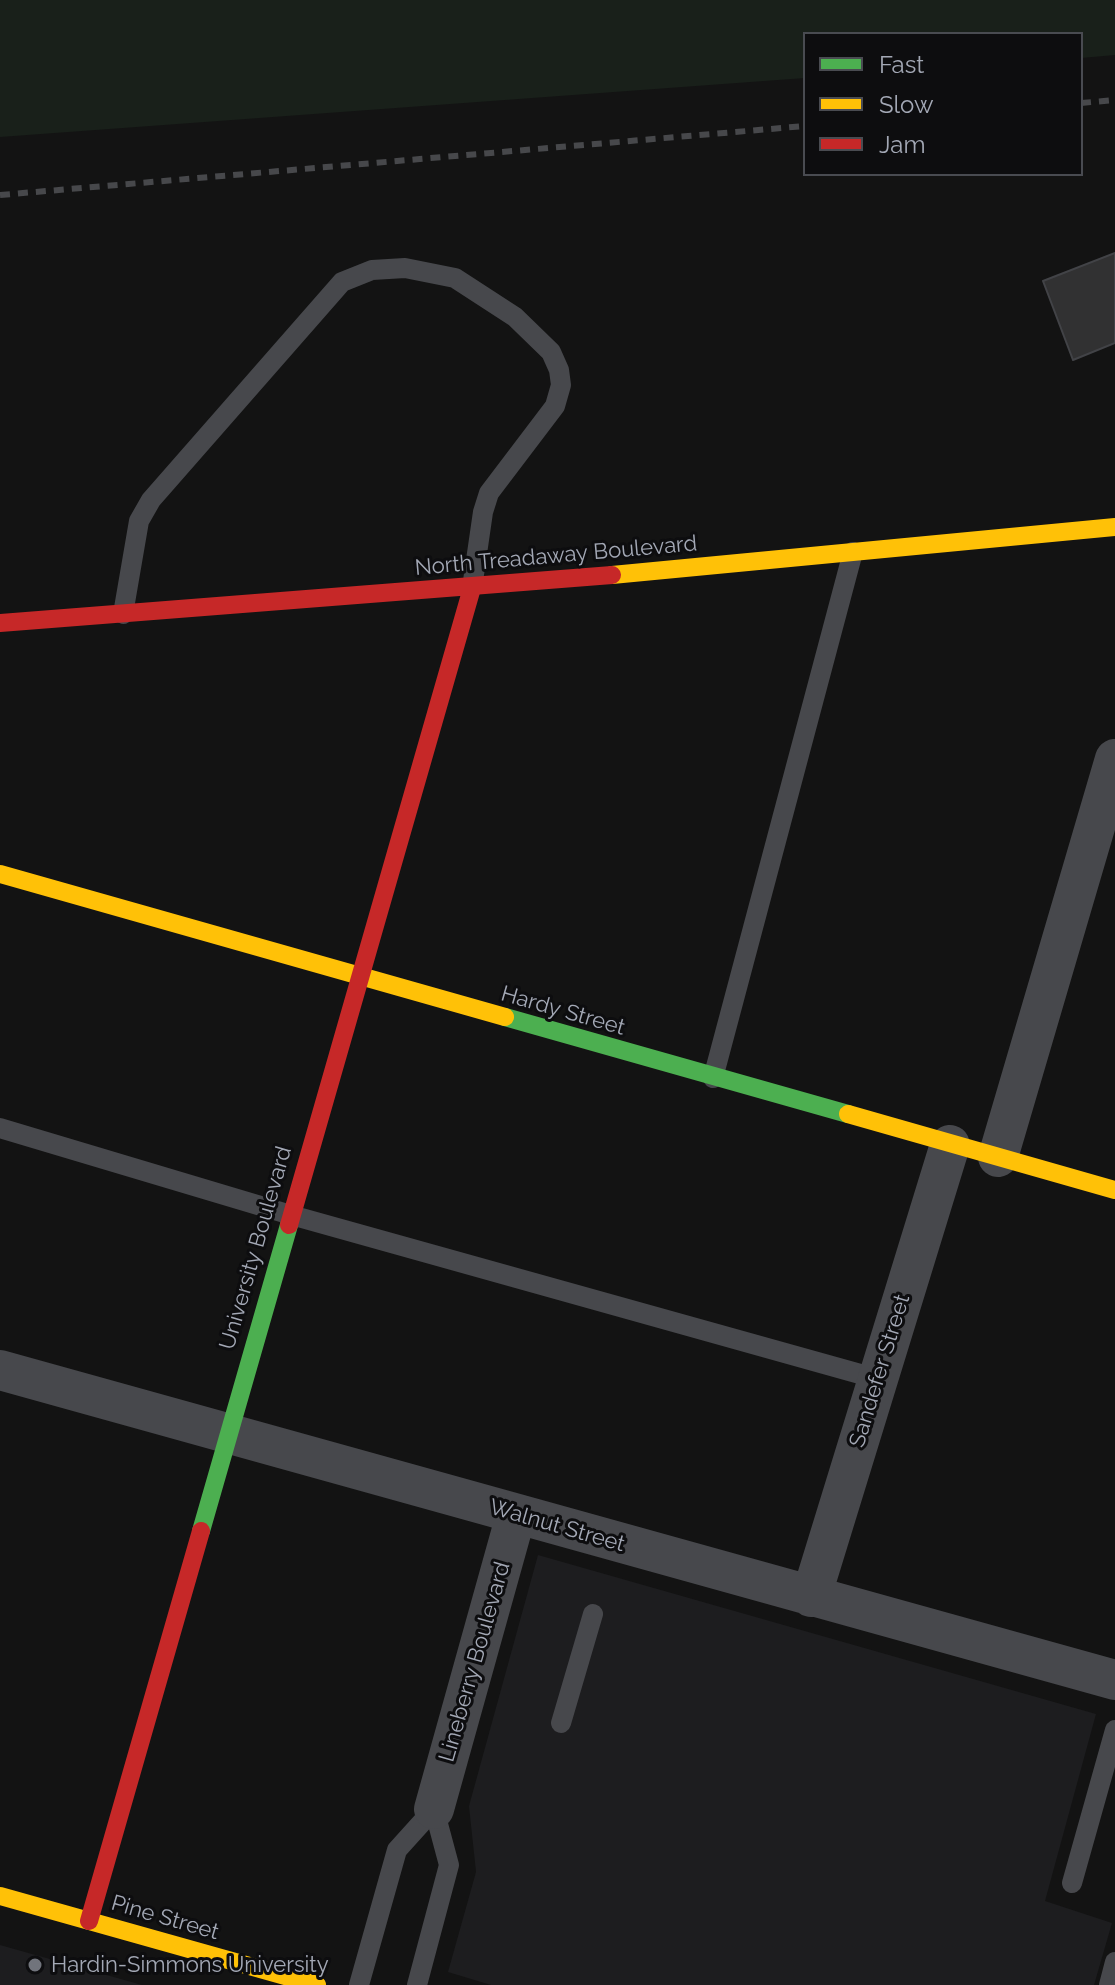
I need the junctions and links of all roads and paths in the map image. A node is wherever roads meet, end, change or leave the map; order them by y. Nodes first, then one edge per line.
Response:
1 (1115, 527) edge
2 (853, 552) junction
3 (472, 588) junction
4 (123, 614) junction
5 (0, 623) edge
6 (1115, 759) edge
7 (0, 874) edge
8 (360, 979) junction
9 (713, 1078) junction
10 (0, 1128) edge
11 (950, 1145) junction
12 (998, 1157) junction
13 (1115, 1190) edge
14 (291, 1215) junction
15 (0, 1370) edge
16 (878, 1379) junction
17 (227, 1434) junction
18 (516, 1515) junction
19 (811, 1597) junction
20 (593, 1614) dead end
21 (1115, 1680) edge
22 (561, 1723) dead end
23 (1114, 1737) edge
24 (434, 1809) junction
25 (1072, 1883) dead end
26 (0, 1896) edge
27 (89, 1921) junction
28 (1115, 1962) edge
29 (317, 1985) edge
30 (359, 1985) edge
31 (417, 1985) edge
32 (1109, 1985) edge

1 - 2 street, North Treadaway Boulevard
2 - 3 street, North Treadaway Boulevard
2 - 9 lane
3 - 4 street, North Treadaway Boulevard
3 - 4 lane
3 - 8 street, University Boulevard
4 - 5 street, North Treadaway Boulevard
6 - 12 street
7 - 8 street, Hardy Street
8 - 9 street, Hardy Street
8 - 14 street, University Boulevard
9 - 11 street, Hardy Street
10 - 14 lane
11 - 12 street, Hardy Street
11 - 16 street, Sandefer Street
12 - 13 street, Hardy Street
14 - 16 lane
14 - 17 street, University Boulevard
15 - 17 street, Walnut Street
16 - 19 street, Sandefer Street
17 - 18 street, Walnut Street
17 - 27 street, University Boulevard
18 - 19 street, Walnut Street
18 - 24 street, Lineberry Boulevard
19 - 21 street, Walnut Street
20 - 22 lane
23 - 25 lane
24 - 30 lane, Lineberry Boulevard
24 - 31 lane
26 - 27 street, Pine Street
27 - 29 street, Pine Street
28 - 32 lane

